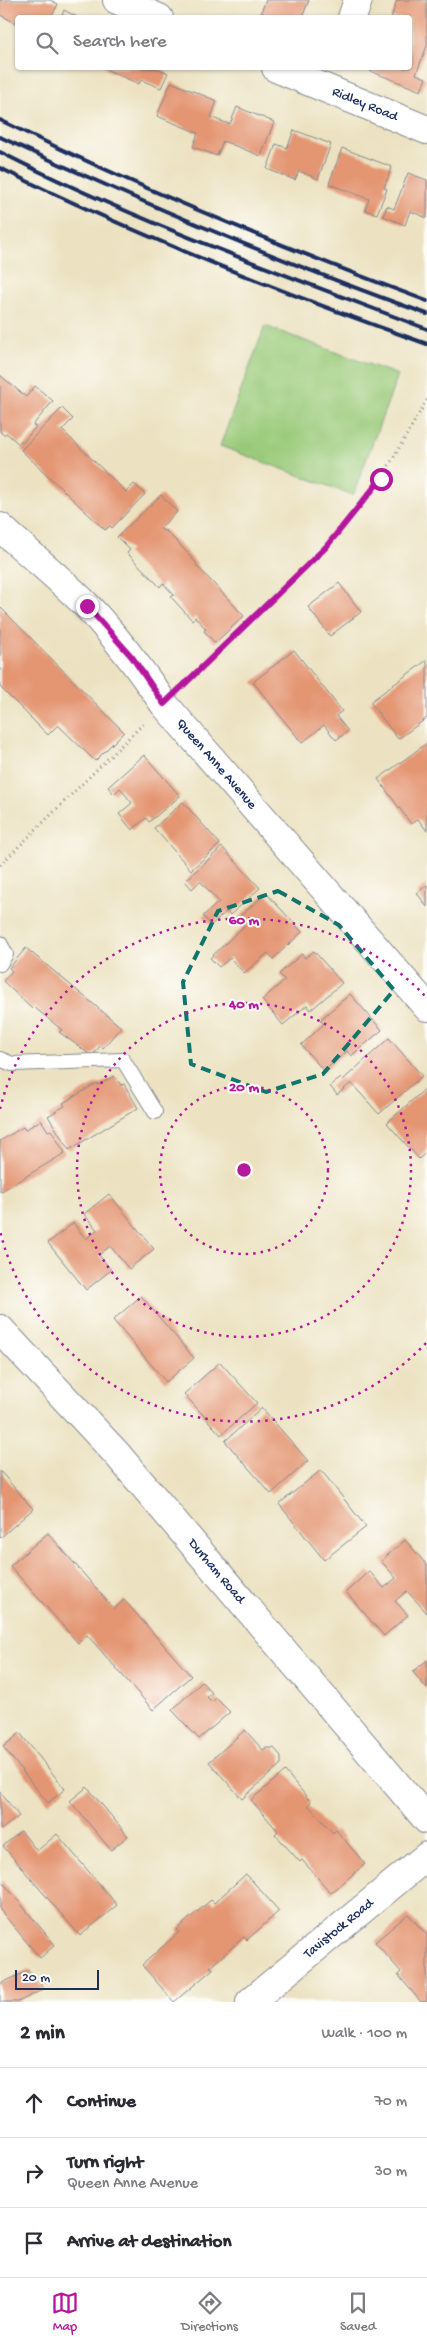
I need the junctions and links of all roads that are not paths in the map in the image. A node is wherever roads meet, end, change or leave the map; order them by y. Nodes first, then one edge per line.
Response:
1 (118, 0) edge
2 (358, 0) edge
3 (152, 15) edge
4 (353, 15) edge
5 (287, 70) edge
6 (329, 78) edge
7 (427, 130) edge
8 (0, 527) edge
9 (0, 943) edge
10 (0, 964) edge
11 (427, 1007) edge
12 (0, 1059) edge
13 (155, 1112) dead end
14 (0, 1329) edge
15 (427, 1820) edge
16 (427, 1856) edge
17 (250, 2002) edge

1 - 3 street
2 - 4 street
5 - 6 street, Ridley Road
6 - 7 street, Ridley Road
8 - 11 street, Queen Anne Avenue
9 - 10 lane
12 - 13 lane
14 - 15 street, Durham Road
16 - 17 street, Tavistock Road

